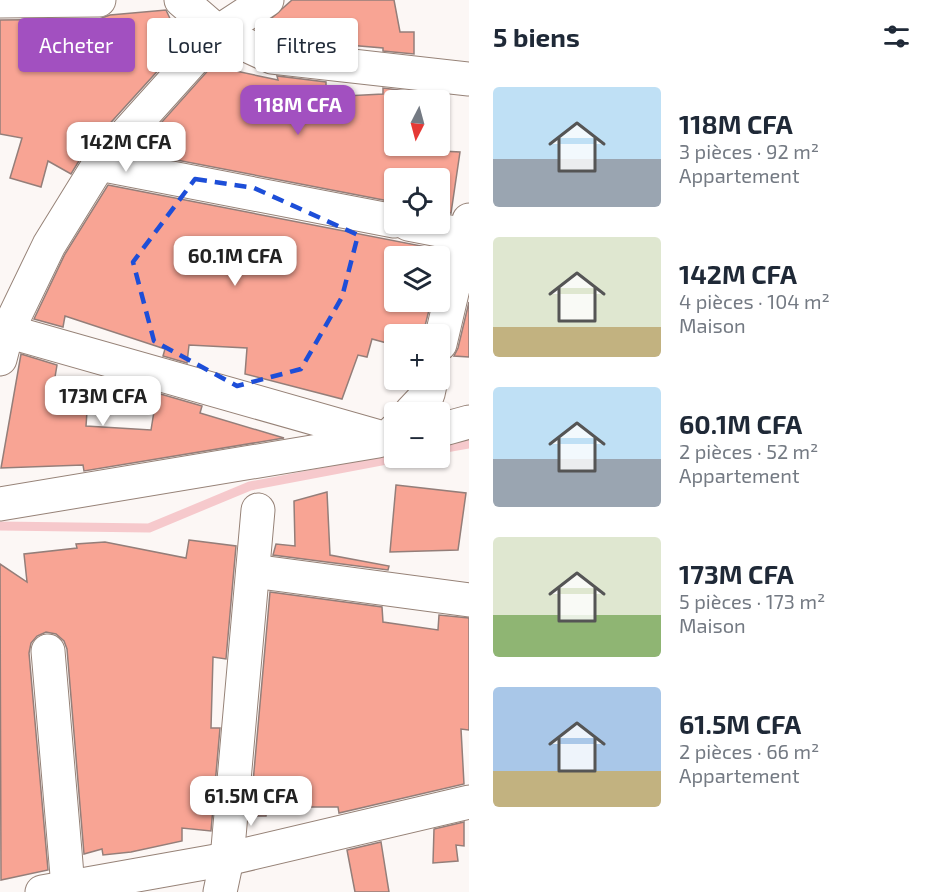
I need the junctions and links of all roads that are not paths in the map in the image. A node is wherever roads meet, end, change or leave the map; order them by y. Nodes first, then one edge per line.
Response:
1 (78, 0) edge
2 (181, 0) edge
3 (267, 0) edge
4 (0, 1) edge
5 (202, 18) edge
6 (239, 18) edge
7 (243, 44) edge
8 (182, 72) edge
9 (469, 79) edge
10 (99, 164) junction
11 (384, 219) edge
12 (450, 226) edge
13 (467, 227) edge
14 (445, 324) edge
15 (2, 340) edge
16 (429, 390) edge
17 (420, 402) edge
18 (469, 422) edge
19 (450, 427) edge
20 (384, 434) edge
21 (384, 437) edge
22 (0, 504) edge
23 (258, 510) dead end
24 (253, 571) junction
25 (469, 600) edge
26 (48, 651) dead end
27 (469, 802) edge
28 (227, 859) junction
29 (55, 890) edge
30 (220, 892) edge

1 - 4 street
2 - 5 street
3 - 6 street
7 - 9 street
8 - 10 street
10 - 11 street
10 - 15 street
12 - 13 street
13 - 14 street
15 - 20 street
16 - 17 street
18 - 19 street
21 - 22 street
23 - 24 street
24 - 25 street
24 - 28 street
26 - 29 street
27 - 28 street
28 - 29 street
28 - 30 street

